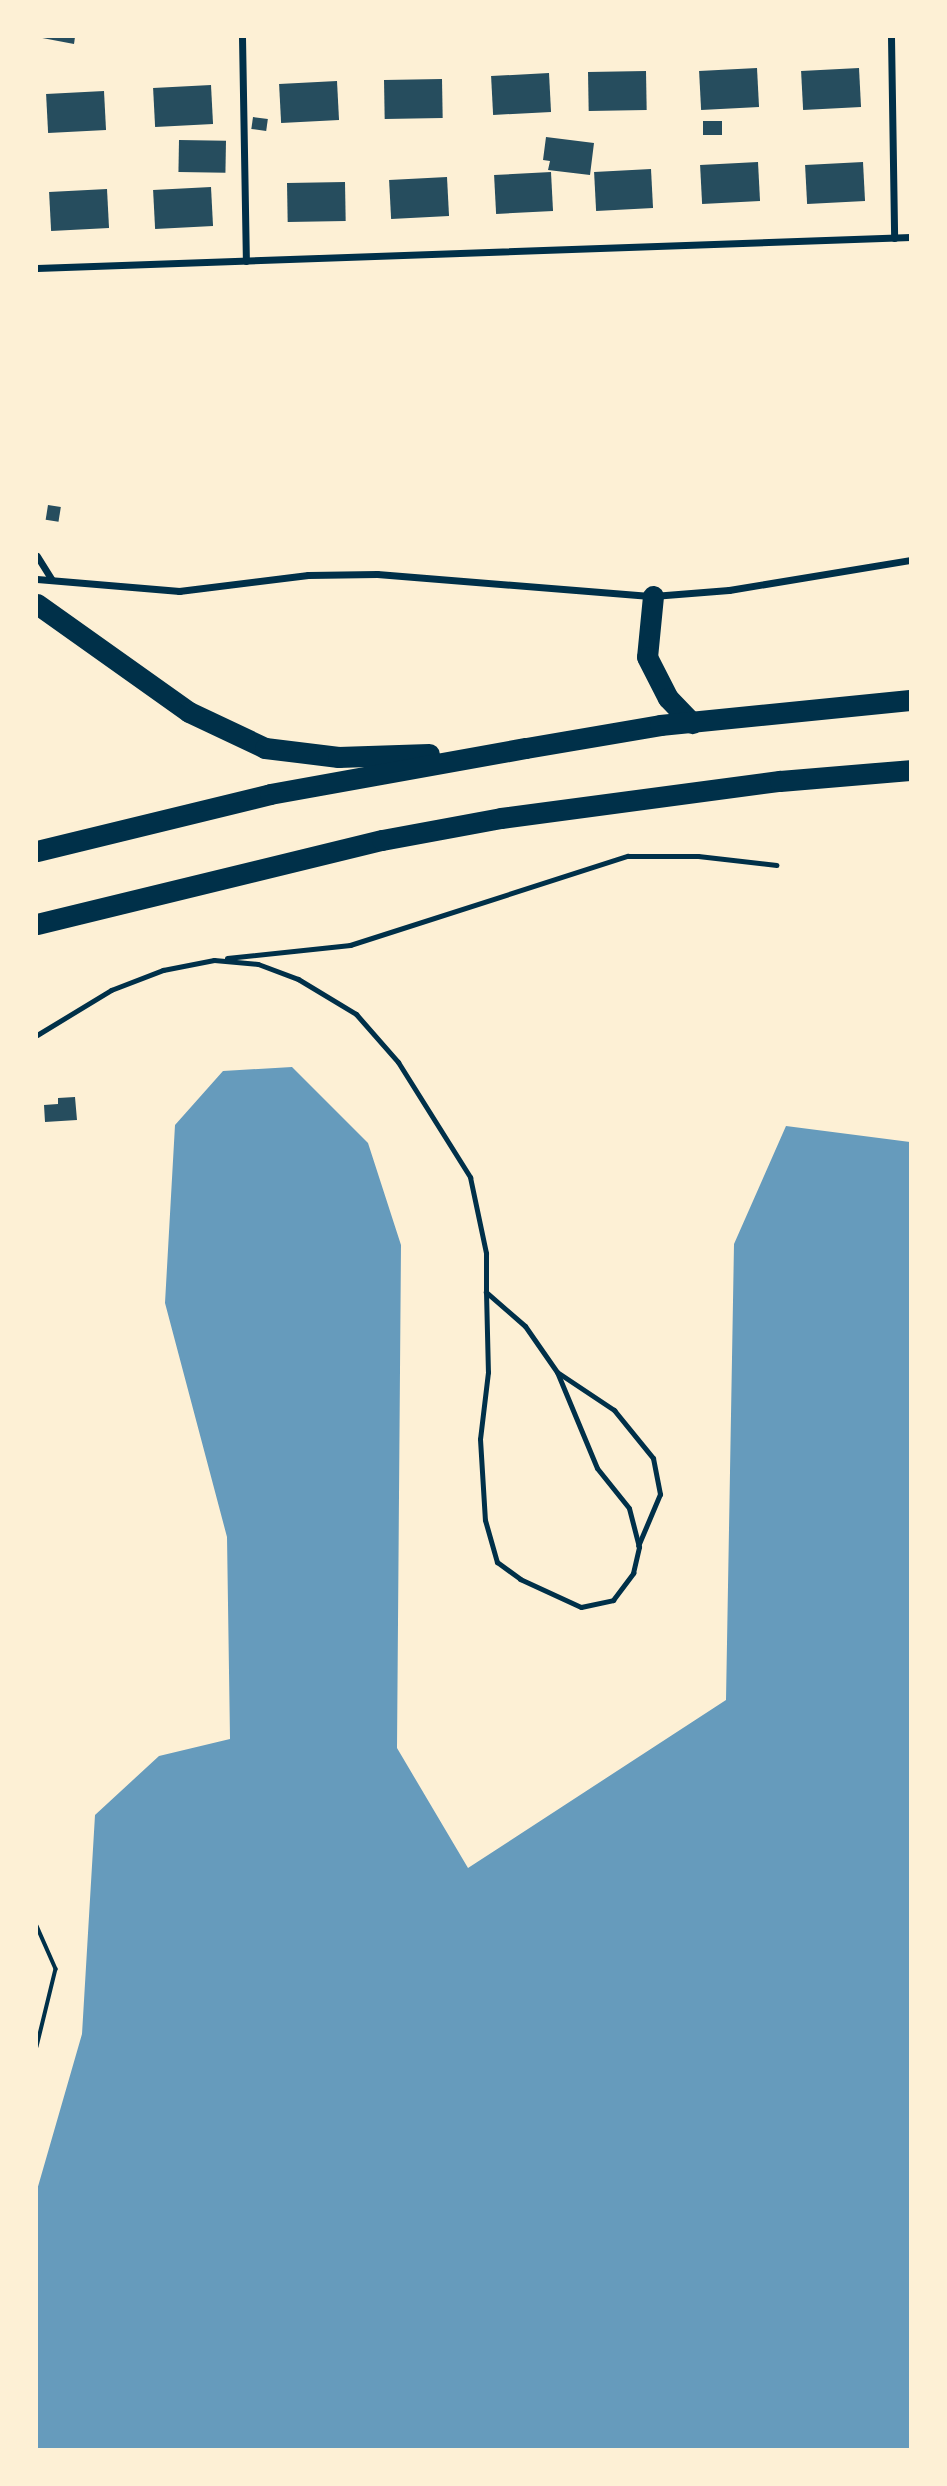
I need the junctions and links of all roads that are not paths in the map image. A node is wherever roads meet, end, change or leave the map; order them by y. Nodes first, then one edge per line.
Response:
1 (242, 37) edge
2 (891, 37) edge
3 (910, 237) edge
4 (894, 238) junction
5 (247, 261) junction
6 (37, 268) edge
7 (37, 556) edge
8 (910, 560) edge
9 (37, 579) edge
10 (52, 580) junction
11 (653, 596) junction
12 (37, 604) edge
13 (910, 700) edge
14 (692, 723) junction
15 (526, 748) junction
16 (910, 770) edge
17 (37, 851) edge
18 (775, 865) dead end
19 (104, 906) junction
20 (37, 923) edge
21 (37, 934) edge
22 (214, 960) junction
23 (37, 1035) edge
24 (486, 1292) junction
25 (557, 1372) junction
26 (638, 1546) junction

1 - 5 street
2 - 4 street
3 - 4 street
4 - 5 street
5 - 6 street
7 - 10 street
8 - 11 street
9 - 10 street
10 - 11 street
11 - 14 highway
12 - 15 highway
13 - 14 highway
14 - 15 highway
15 - 17 highway
16 - 19 highway
18 - 22 lane
19 - 20 highway
19 - 21 highway
22 - 23 lane
22 - 24 lane
24 - 25 lane
24 - 26 lane
25 - 26 lane
25 - 26 lane

